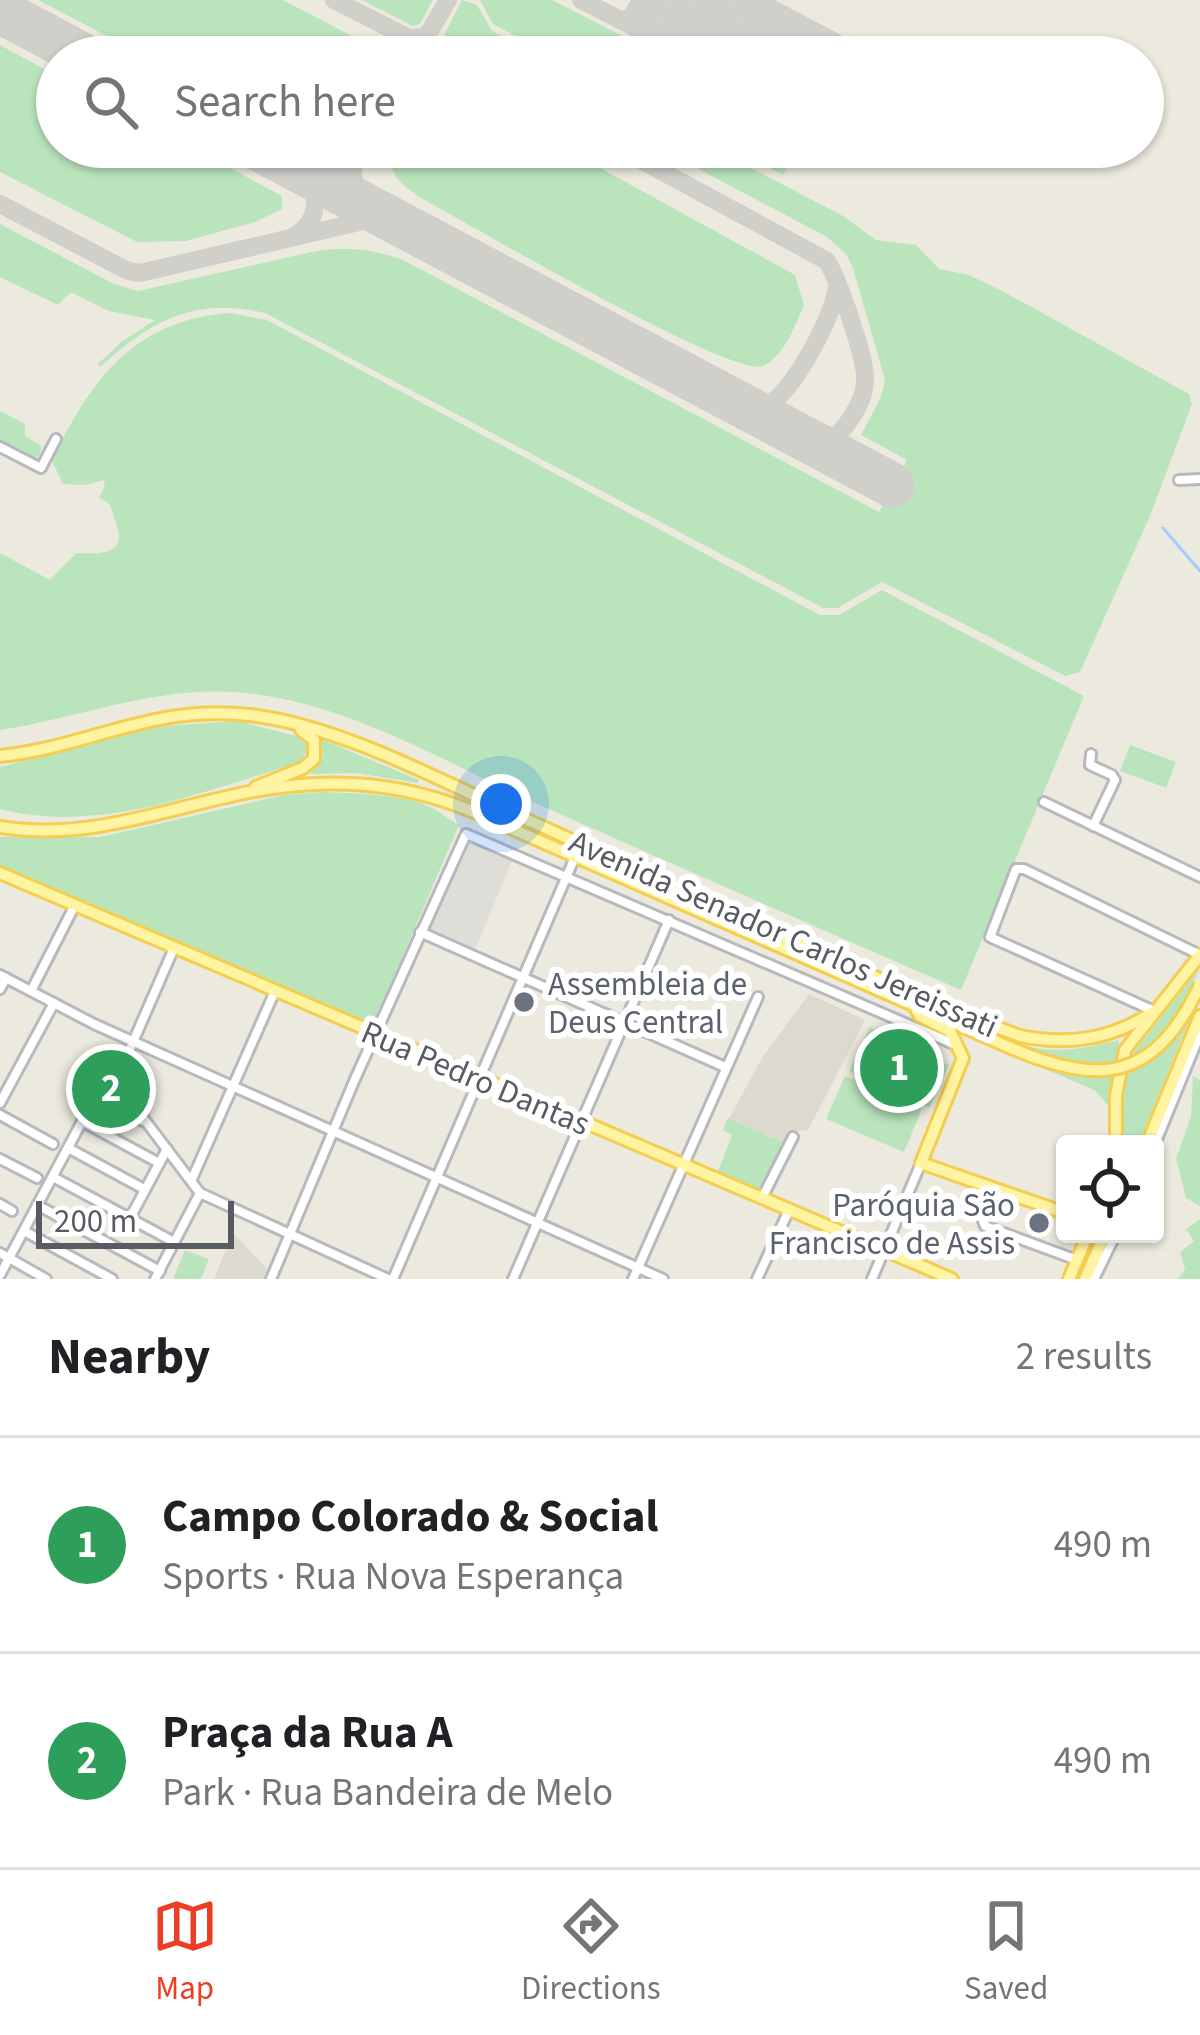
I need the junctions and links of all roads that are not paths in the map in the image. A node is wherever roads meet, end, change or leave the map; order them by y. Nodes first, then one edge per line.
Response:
1 (56, 440) dead end
2 (0, 447) edge
3 (1200, 479) edge
4 (1179, 480) dead end
5 (289, 723) junction
6 (1091, 754) dead end
7 (0, 756) edge
8 (242, 794) junction
9 (1044, 802) dead end
10 (1093, 826) junction
11 (0, 827) edge
12 (575, 857) junction
13 (0, 873) edge
14 (567, 875) junction
15 (1200, 878) edge
16 (75, 905) junction
17 (669, 920) junction
18 (420, 932) junction
19 (174, 948) junction
20 (1200, 955) edge
21 (3, 976) edge
22 (524, 978) junction
23 (1200, 985) edge
24 (0, 989) edge
25 (31, 991) junction
26 (275, 991) junction
27 (758, 997) dead end
28 (54, 1003) junction
29 (915, 1007) junction
30 (1155, 1011) junction
31 (1200, 1016) edge
32 (624, 1023) junction
33 (376, 1034) junction
34 (1200, 1034) edge
35 (133, 1041) junction
36 (956, 1046) junction
37 (725, 1067) junction
38 (481, 1078) junction
39 (116, 1081) junction
40 (234, 1086) junction
41 (96, 1097) junction
42 (0, 1103) edge
43 (0, 1115) edge
44 (581, 1121) junction
45 (82, 1122) junction
46 (149, 1124) junction
47 (332, 1131) junction
48 (1116, 1135) edge
49 (1154, 1135) edge
50 (1155, 1135) edge
51 (793, 1137) dead end
52 (52, 1144) dead end
53 (68, 1148) junction
54 (167, 1148) junction
55 (0, 1159) edge
56 (159, 1163) junction
57 (921, 1163) junction
58 (683, 1165) junction
59 (52, 1177) junction
60 (37, 1178) dead end
61 (192, 1179) junction
62 (437, 1179) junction
63 (992, 1188) junction
64 (145, 1189) junction
65 (200, 1193) junction
66 (763, 1196) junction
67 (0, 1204) edge
68 (37, 1205) junction
69 (789, 1210) junction
70 (12, 1211) dead end
71 (1056, 1211) edge
72 (130, 1218) junction
73 (538, 1224) junction
74 (24, 1232) junction
75 (290, 1234) junction
76 (174, 1242) junction
77 (1084, 1243) edge
78 (1101, 1243) edge
79 (1112, 1243) edge
80 (884, 1249) junction
81 (4, 1256) edge
82 (1077, 1260) junction
83 (638, 1268) junction
84 (0, 1275) edge
85 (157, 1275) edge
86 (46, 1279) edge
87 (112, 1279) edge
88 (271, 1279) edge
89 (391, 1279) edge
90 (513, 1279) edge
91 (633, 1279) edge
92 (663, 1279) edge
93 (757, 1279) edge
94 (872, 1279) edge
95 (952, 1279) edge
96 (1069, 1279) edge
97 (1084, 1279) edge
98 (1094, 1279) edge

1 - 2 street
3 - 4 street
5 - 7 main road, Avenida Senador Carlos Jereissati
5 - 8 main road
5 - 30 main road, Avenida Senador Carlos Jereissati
6 - 10 street
8 - 11 main road, Avenida Senador Carlos Jereissati
8 - 12 main road, Avenida Senador Carlos Jereissati
9 - 10 street
10 - 15 street
12 - 14 street
12 - 29 main road, Avenida Senador Carlos Jereissati
13 - 16 main road, Rua Pedro Dantas
14 - 17 street
14 - 18 street
14 - 22 street
16 - 19 main road, Rua Pedro Dantas
16 - 25 street
17 - 32 street
17 - 36 street
18 - 22 street
18 - 33 street
19 - 26 main road, Rua Pedro Dantas
19 - 35 street
20 - 30 main road
20 - 30 street
21 - 24 street
21 - 25 street
22 - 32 street
22 - 38 street
23 - 29 main road, Avenida Senador Carlos Jereissati, bridge
25 - 28 street
26 - 33 main road, Rua Pedro Dantas
26 - 40 street
27 - 37 street
28 - 35 street
28 - 42 street
29 - 36 main road
30 - 48 main road
31 - 49 main road
32 - 37 street
32 - 44 street
33 - 38 main road, Rua Pedro Dantas
33 - 47 street
34 - 50 street
35 - 39 street
35 - 40 street
36 - 57 main road
37 - 58 street
38 - 44 main road, Rua Pedro Dantas
38 - 62 street
39 - 41 street
39 - 46 street
40 - 47 street
40 - 61 street
41 - 45 street
41 - 46 street
43 - 52 street
44 - 58 main road, Rua Pedro Dantas
44 - 73 street
45 - 53 street
45 - 56 street
46 - 54 street
47 - 62 street
47 - 75 street
51 - 66 street
53 - 59 street
53 - 64 street
54 - 56 street
54 - 61 street
55 - 60 street
56 - 64 street
57 - 63 main road
57 - 80 street
58 - 66 main road, Rua Pedro Dantas
58 - 83 street
59 - 68 street
59 - 72 street
61 - 65 street
62 - 73 street
62 - 89 street
63 - 71 main road
63 - 82 street
64 - 72 street
65 - 75 street
65 - 76 street
66 - 69 main road, Rua Pedro Dantas
67 - 70 street
68 - 74 street
68 - 85 street
69 - 80 main road, Rua Pedro Dantas
69 - 93 street
72 - 76 street
73 - 83 street
73 - 90 street
74 - 81 street
74 - 87 street
75 - 88 street
75 - 89 street
76 - 85 street
77 - 82 main road
78 - 97 main road
79 - 98 street
80 - 94 street
80 - 95 main road, Rua Pedro Dantas
81 - 84 street
81 - 86 street
82 - 96 main road
83 - 91 street
83 - 92 street

